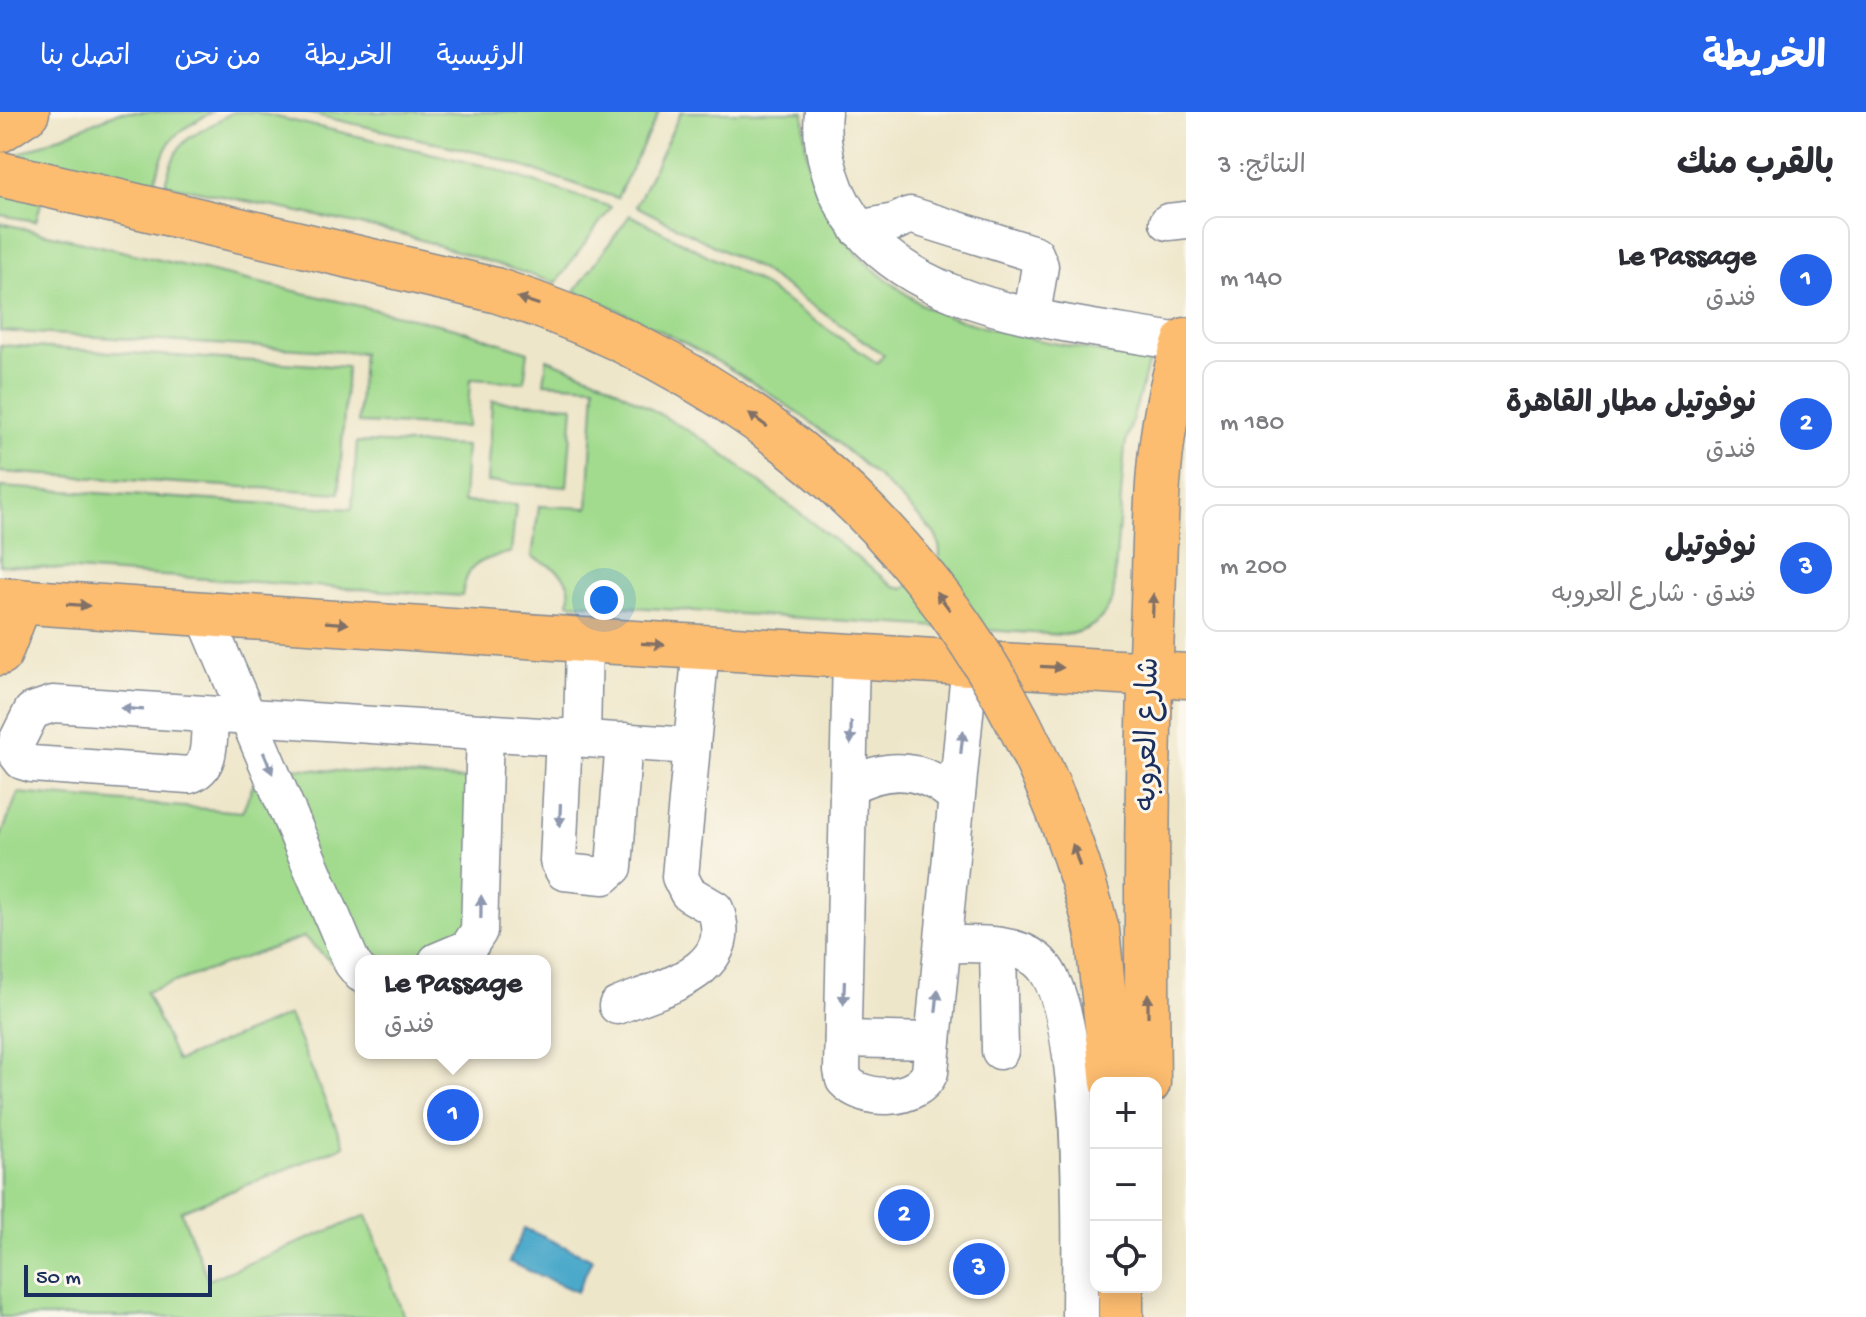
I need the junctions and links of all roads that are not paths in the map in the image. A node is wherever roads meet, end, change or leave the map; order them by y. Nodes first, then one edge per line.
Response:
1 (823, 112) edge
2 (0, 174) edge
3 (895, 222) junction
4 (858, 229) junction
5 (891, 260) junction
6 (1032, 314) junction
7 (1186, 342) edge
8 (10, 601) edge
9 (204, 614) junction
10 (584, 640) junction
11 (701, 647) junction
12 (0, 653) edge
13 (851, 655) junction
14 (970, 662) junction
15 (1168, 674) edge
16 (210, 715) junction
17 (249, 718) junction
18 (485, 732) junction
19 (573, 738) junction
20 (624, 741) junction
21 (692, 746) junction
22 (850, 786) junction
23 (956, 797) junction
24 (943, 944) junction
25 (998, 946) junction
26 (451, 955) edge
27 (355, 967) edge
28 (617, 1006) dead end
29 (843, 1039) junction
30 (933, 1041) junction
31 (1000, 1051) dead end
32 (1112, 1077) edge
33 (1148, 1077) edge
34 (1121, 1293) edge
35 (1149, 1293) edge
36 (1080, 1317) edge
37 (1121, 1317) edge
38 (1149, 1317) edge

1 - 4 lane
32 -> 2 main road, bridge
3 - 4 lane
3 - 5 lane
3 - 6 lane
4 - 5 lane
5 - 6 lane
6 - 7 lane
15 -> 7 main road, شارع العروبه
8 -> 9 main road
8 - 12 main road
9 -> 10 main road
9 - 17 lane
10 -> 11 main road
10 - 19 lane
11 - 13 main road
11 - 21 lane
13 - 14 main road
13 -> 22 lane
14 -> 15 main road
23 -> 14 lane
33 -> 15 main road, شارع العروبه
16 -> 16 lane
16 - 17 lane
17 - 18 lane
17 -> 27 lane
18 - 19 lane
26 -> 18 lane
19 - 20 lane
19 -> 20 lane
20 - 21 lane
21 - 28 lane
22 - 23 lane
22 -> 29 lane
23 - 24 lane
24 - 25 lane
30 -> 24 lane
25 - 31 lane
25 - 36 lane
29 - 30 lane
29 - 30 lane
34 - 37 main road
35 - 38 main road

